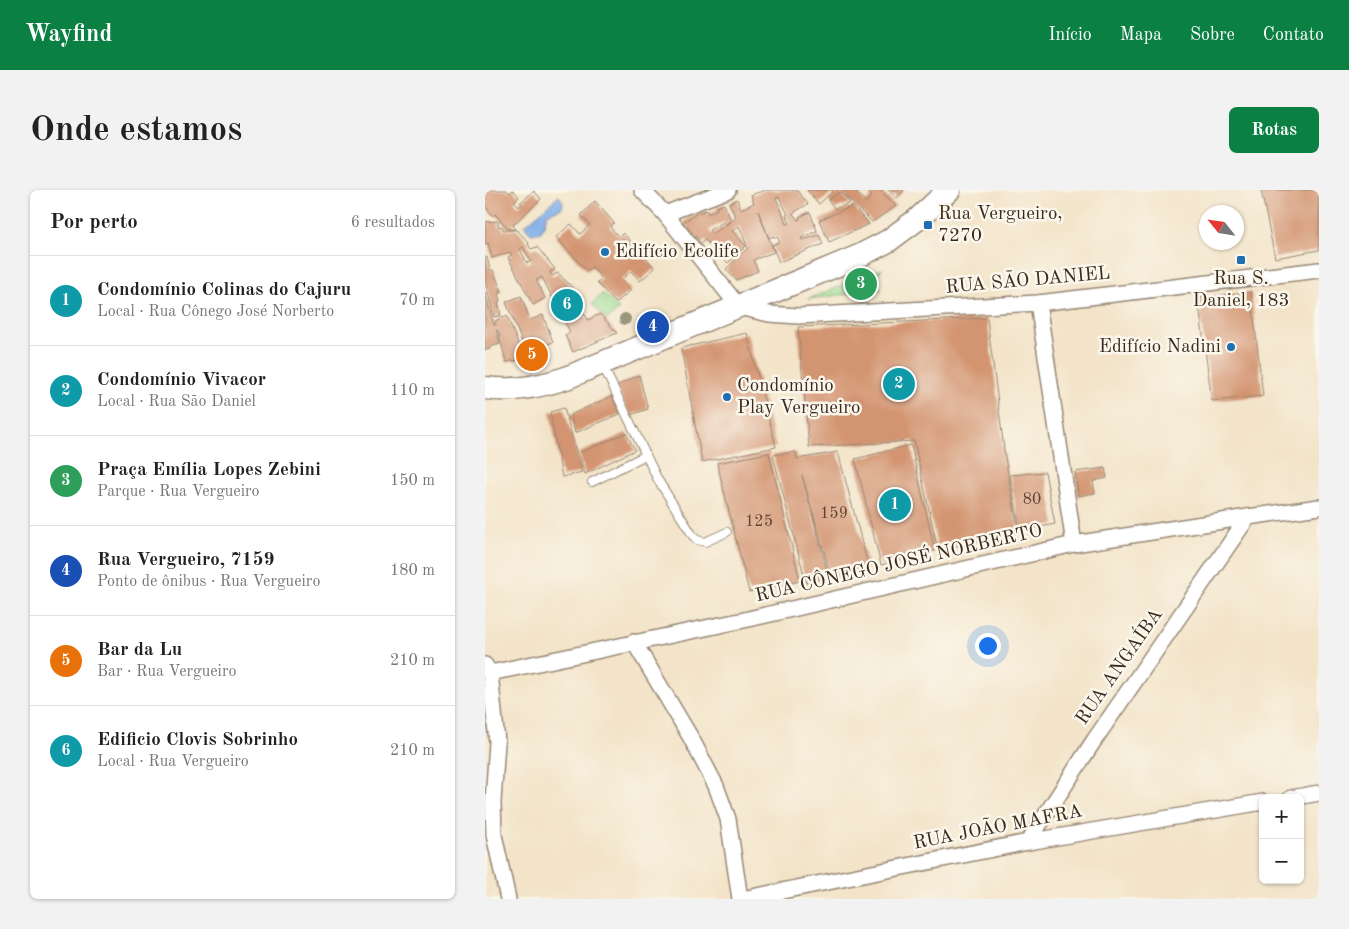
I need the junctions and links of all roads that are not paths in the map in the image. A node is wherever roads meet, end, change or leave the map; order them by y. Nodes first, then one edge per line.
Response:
1 (642, 190) edge
2 (728, 190) edge
3 (949, 190) edge
4 (665, 214) junction
5 (1319, 270) edge
6 (1038, 303) junction
7 (739, 307) junction
8 (602, 364) junction
9 (485, 388) edge
10 (646, 455) junction
11 (592, 482) dead end
12 (1319, 507) edge
13 (1248, 516) junction
14 (727, 532) dead end
15 (1074, 544) junction
16 (634, 642) junction
17 (487, 669) edge
18 (1319, 793) edge
19 (1304, 796) edge
20 (1259, 803) edge
21 (1028, 842) junction
22 (783, 895) edge
23 (508, 899) edge
24 (741, 899) edge

1 - 4 street
2 - 4 street
3 - 7 main road
4 - 7 street
5 - 6 street, RUA SÃO DANIEL
6 - 7 street, RUA SÃO DANIEL
6 - 15 street
7 - 8 main road
8 - 9 main road
8 - 10 lane
10 - 11 lane
10 - 14 lane
12 - 13 street, RUA CÔNEGO JOSÉ NORBERTO
13 - 15 street, RUA CÔNEGO JOSÉ NORBERTO
13 - 21 street, RUA ANGAÍBA
15 - 16 street, RUA CÔNEGO JOSÉ NORBERTO
16 - 17 street, RUA CÔNEGO JOSÉ NORBERTO
16 - 24 street
17 - 23 street
18 - 19 street
20 - 21 street, RUA JOÃO MAFRA
21 - 22 street, RUA JOÃO MAFRA
22 - 24 street, RUA JOÃO MAFRA

